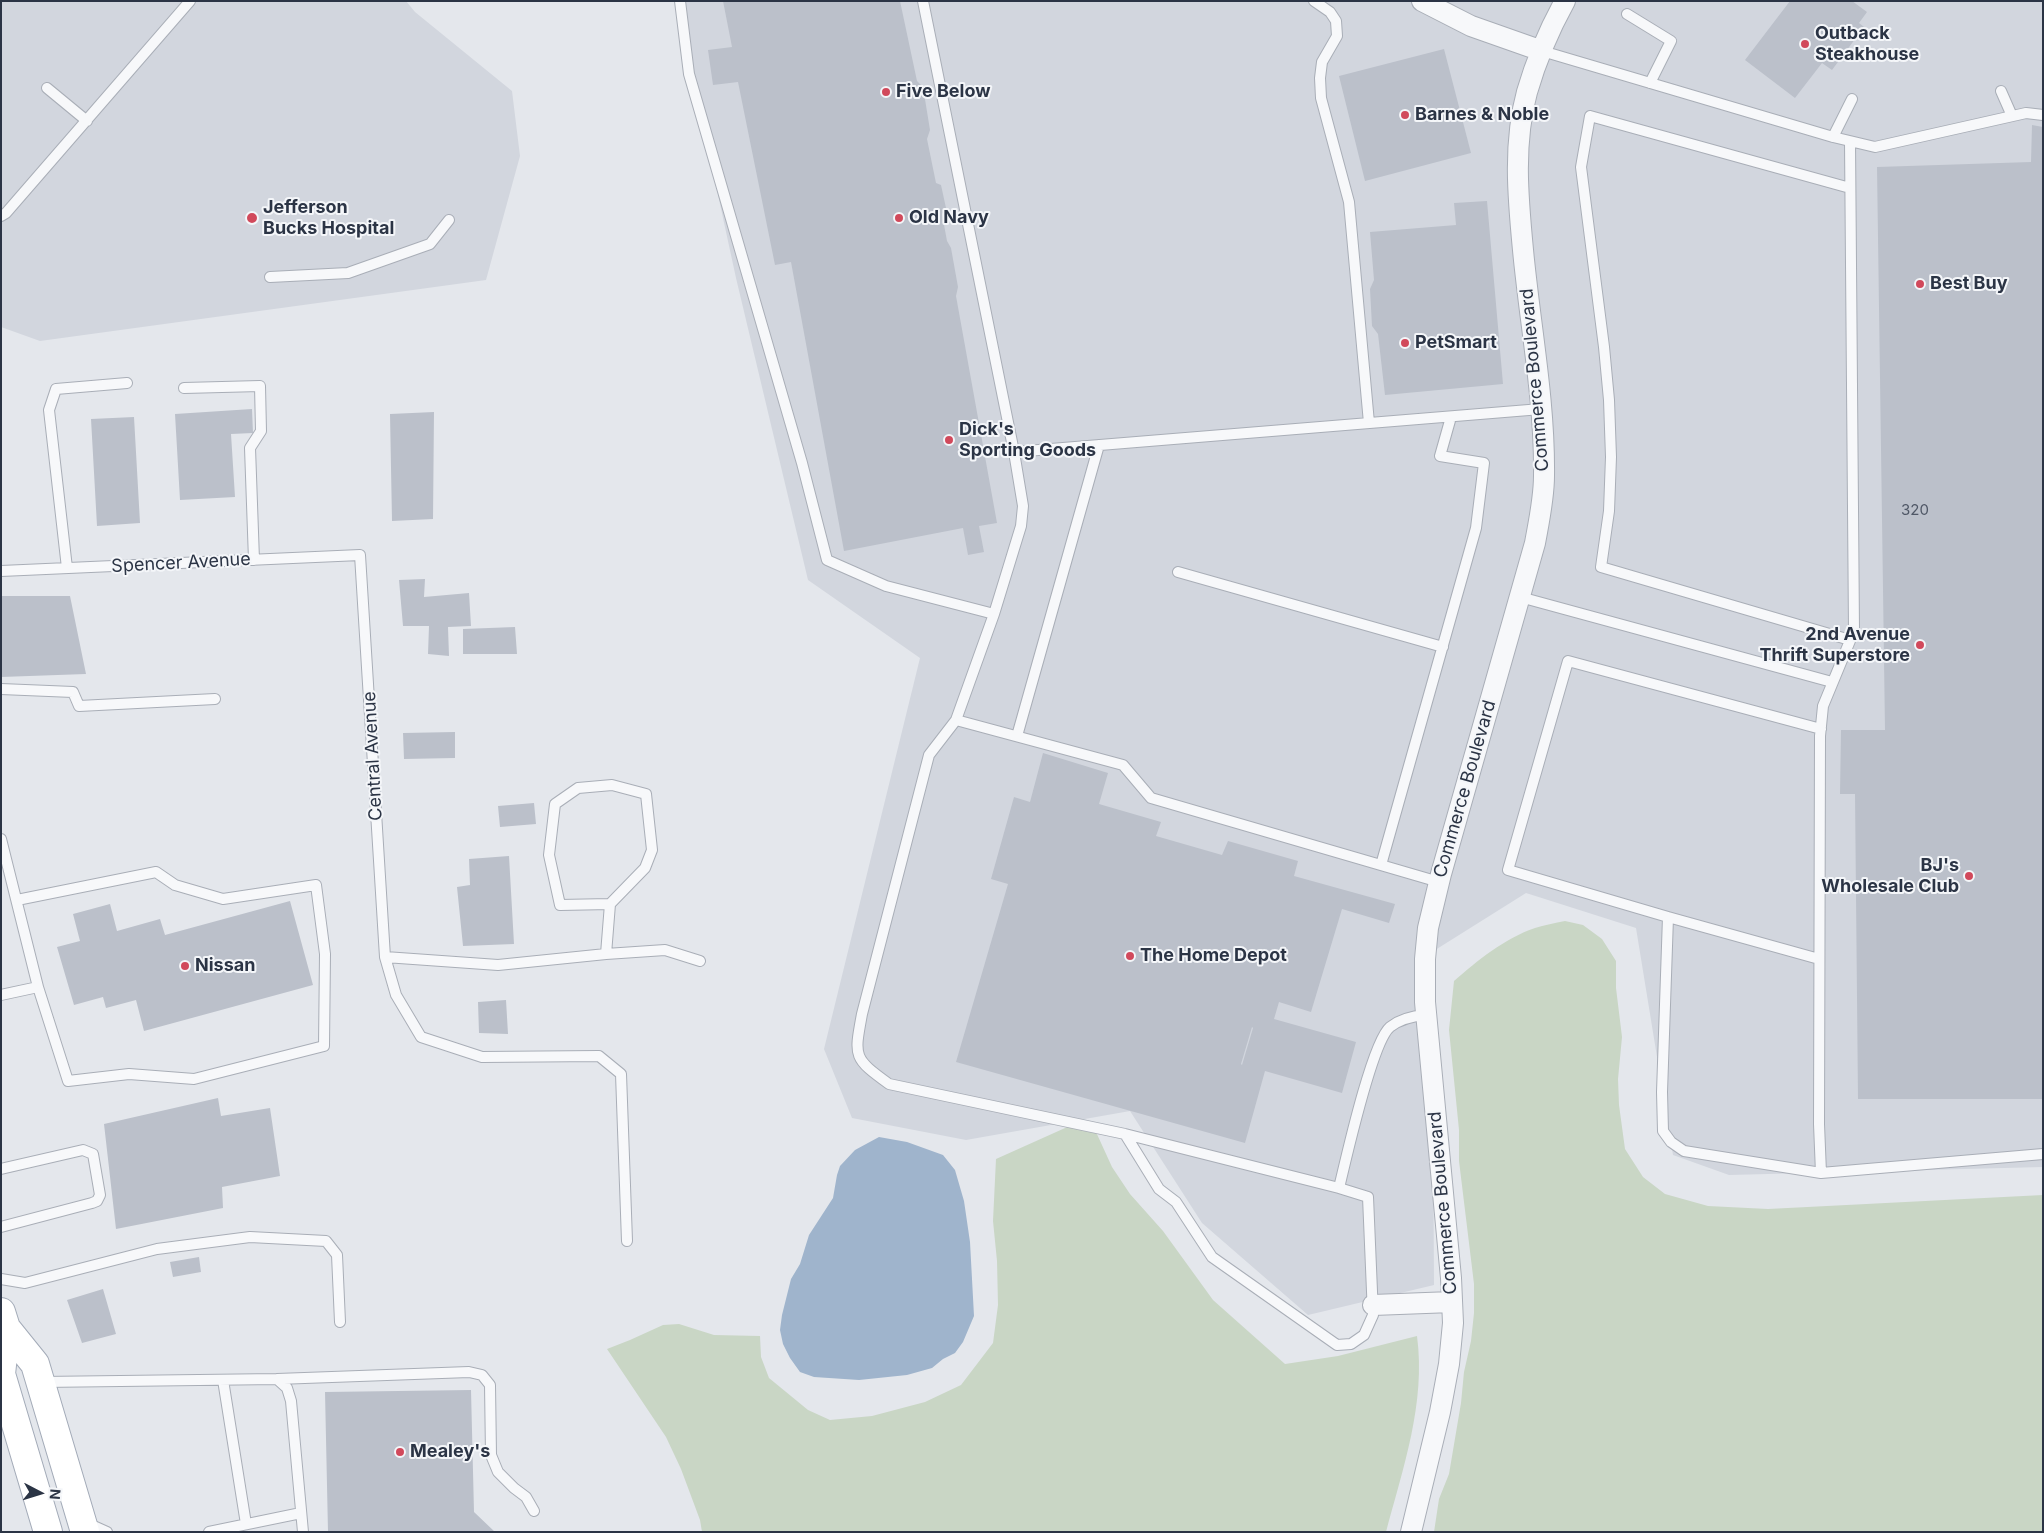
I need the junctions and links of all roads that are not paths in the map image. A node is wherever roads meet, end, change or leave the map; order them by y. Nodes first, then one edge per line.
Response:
1 (190, 1) edge
2 (680, 1) edge
3 (923, 1) edge
4 (1314, 1) edge
5 (1422, 1) edge
6 (1564, 1) edge
7 (1627, 14) dead end
8 (1542, 51) junction
9 (1650, 83) junction
10 (47, 88) dead end
11 (2001, 91) dead end
12 (1852, 99) dead end
13 (2043, 115) edge
14 (2012, 116) junction
15 (86, 121) junction
16 (1833, 137) junction
17 (1850, 142) junction
18 (1850, 188) junction
19 (1, 216) edge
20 (449, 220) dead end
21 (270, 278) dead end
22 (127, 383) dead end
23 (184, 388) dead end
24 (1541, 409) junction
25 (1450, 417) junction
26 (1370, 423) junction
27 (1099, 445) junction
28 (1014, 452) junction
29 (360, 555) joint
30 (254, 560) junction
31 (67, 568) junction
32 (1, 571) edge
33 (1178, 572) dead end
34 (1520, 597) junction
35 (994, 614) junction
36 (1850, 640) junction
37 (1443, 647) junction
38 (1832, 682) junction
39 (1, 689) edge
40 (215, 700) dead end
41 (956, 720) junction
42 (1821, 729) junction
43 (1017, 736) junction
44 (1, 839) edge
45 (1381, 865) junction
46 (1439, 882) junction
47 (18, 900) junction
48 (610, 904) junction
49 (1668, 917) junction
50 (606, 954) junction
51 (385, 957) junction
52 (1819, 959) junction
53 (700, 961) dead end
54 (38, 987) junction
55 (1, 995) edge
56 (1426, 1015) junction
57 (1125, 1134) junction
58 (2043, 1154) edge
59 (1, 1169) edge
60 (1821, 1173) junction
61 (1339, 1188) junction
62 (1, 1227) edge
63 (627, 1240) dead end
64 (1, 1280) edge
65 (1452, 1302) junction
66 (1372, 1305) junction
67 (4, 1320) edge
68 (340, 1322) dead end
69 (277, 1379) junction
70 (223, 1380) junction
71 (41, 1382) junction
72 (534, 1511) dead end
73 (301, 1514) junction
74 (246, 1524) junction
75 (83, 1526) edge
76 (48, 1532) edge
77 (107, 1532) edge
78 (208, 1532) edge
79 (303, 1532) edge
80 (1411, 1532) edge

1 - 15 lane
2 - 35 lane
3 - 28 lane
4 - 26 lane
5 - 8 street
6 - 8 street, Commerce Boulevard
7 - 9 lane
8 - 9 lane
8 - 24 street, Commerce Boulevard
9 - 16 lane
10 - 15 lane
11 - 14 lane
12 - 16 lane
13 - 14 lane
14 - 17 lane
15 - 19 lane
16 - 17 lane
17 - 18 lane
18 - 36 lane
18 - 36 lane
20 - 21 lane
22 - 31 lane
23 - 30 lane
24 - 25 lane
24 - 34 street, Commerce Boulevard
25 - 26 lane
25 - 37 lane
26 - 27 lane
27 - 28 lane
27 - 43 lane
28 - 35 lane
29 - 30 lane, Spencer Avenue
29 - 51 lane, Central Avenue
30 - 31 lane, Spencer Avenue
31 - 32 lane, Spencer Avenue
33 - 37 lane
34 - 38 lane
34 - 46 street, Commerce Boulevard
35 - 41 lane
36 - 38 lane
37 - 45 lane
38 - 42 lane
39 - 40 lane
41 - 43 lane
41 - 57 lane
42 - 49 lane
42 - 52 lane
43 - 45 lane
44 - 47 lane
45 - 46 lane
46 - 56 street, Commerce Boulevard
47 - 54 lane
47 - 54 lane
48 - 48 lane
48 - 50 lane
49 - 52 lane
49 - 60 lane
50 - 51 lane
50 - 53 lane
51 - 63 lane, Central Avenue
52 - 60 lane
54 - 55 lane
56 - 61 lane
56 - 65 street, Commerce Boulevard
57 - 61 lane
57 - 66 lane
58 - 60 lane
59 - 62 lane
61 - 66 lane
64 - 68 lane
65 - 66 street
65 - 80 street, Commerce Boulevard
67 - 71 main road
67 - 76 main road
69 - 70 lane
69 - 72 lane
69 - 73 lane
70 - 71 lane
70 - 74 lane
71 - 75 main road
73 - 74 lane
73 - 79 lane
74 - 78 lane
75 - 77 lane

